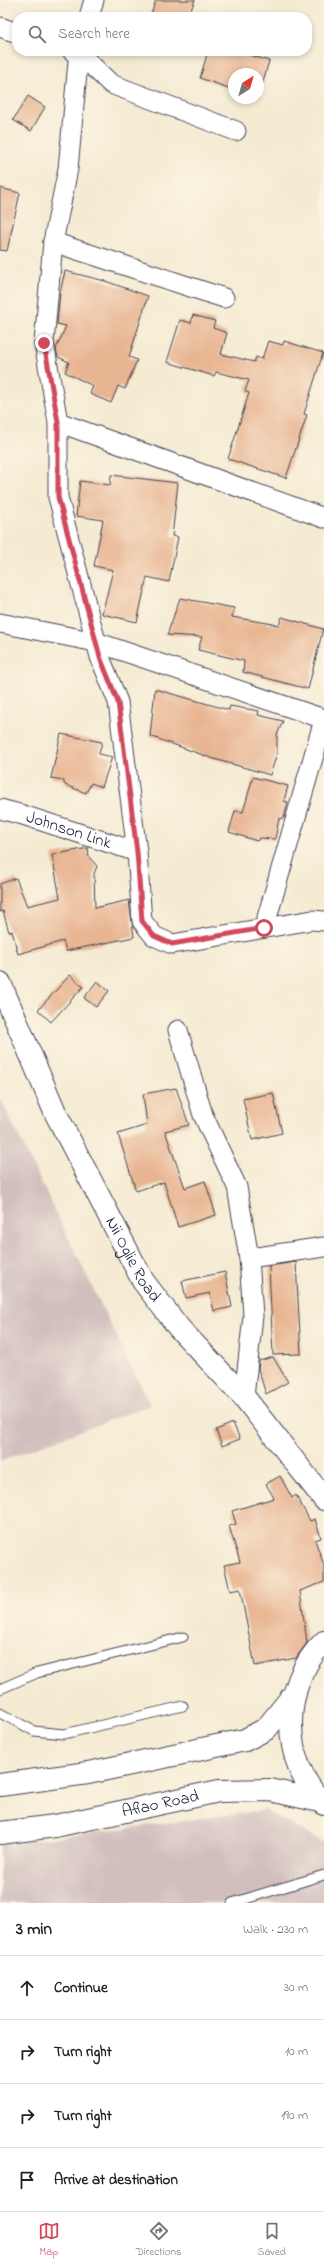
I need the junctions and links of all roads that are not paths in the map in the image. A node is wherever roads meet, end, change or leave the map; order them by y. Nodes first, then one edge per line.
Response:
1 (94, 0) edge
2 (90, 12) edge
3 (0, 27) edge
4 (12, 31) edge
5 (77, 56) edge
6 (81, 56) edge
7 (236, 131) dead end
8 (53, 242) junction
9 (224, 298) dead end
10 (58, 422) junction
11 (324, 518) edge
12 (0, 623) edge
13 (96, 642) junction
14 (324, 719) edge
15 (0, 809) edge
16 (137, 852) junction
17 (324, 921) edge
18 (264, 928) junction
19 (0, 983) edge
20 (178, 1030) dead end
21 (324, 1247) edge
22 (250, 1258) junction
23 (244, 1397) junction
24 (324, 1499) edge
25 (183, 1637) dead end
26 (323, 1641) edge
27 (0, 1689) edge
28 (295, 1693) junction
29 (182, 1706) dead end
30 (0, 1713) edge
31 (0, 1785) edge
32 (322, 1802) edge
33 (0, 1833) edge
34 (324, 1875) edge
35 (232, 1903) edge

1 - 2 street
3 - 4 street
5 - 8 street
6 - 7 street
8 - 9 street
8 - 10 street
10 - 11 street
10 - 13 street
12 - 13 street
13 - 14 street
13 - 16 street
14 - 18 street
15 - 16 street, Johnson Link
16 - 18 street
17 - 18 street
19 - 23 main road, Nii Oglie Road
20 - 22 street
21 - 22 street
22 - 23 street
23 - 24 main road, Nii Oglie Road
25 - 27 lane
26 - 28 main road
28 - 31 main road
28 - 32 main road
29 - 30 lane
32 - 33 main road, Aflao Road
34 - 35 lane

